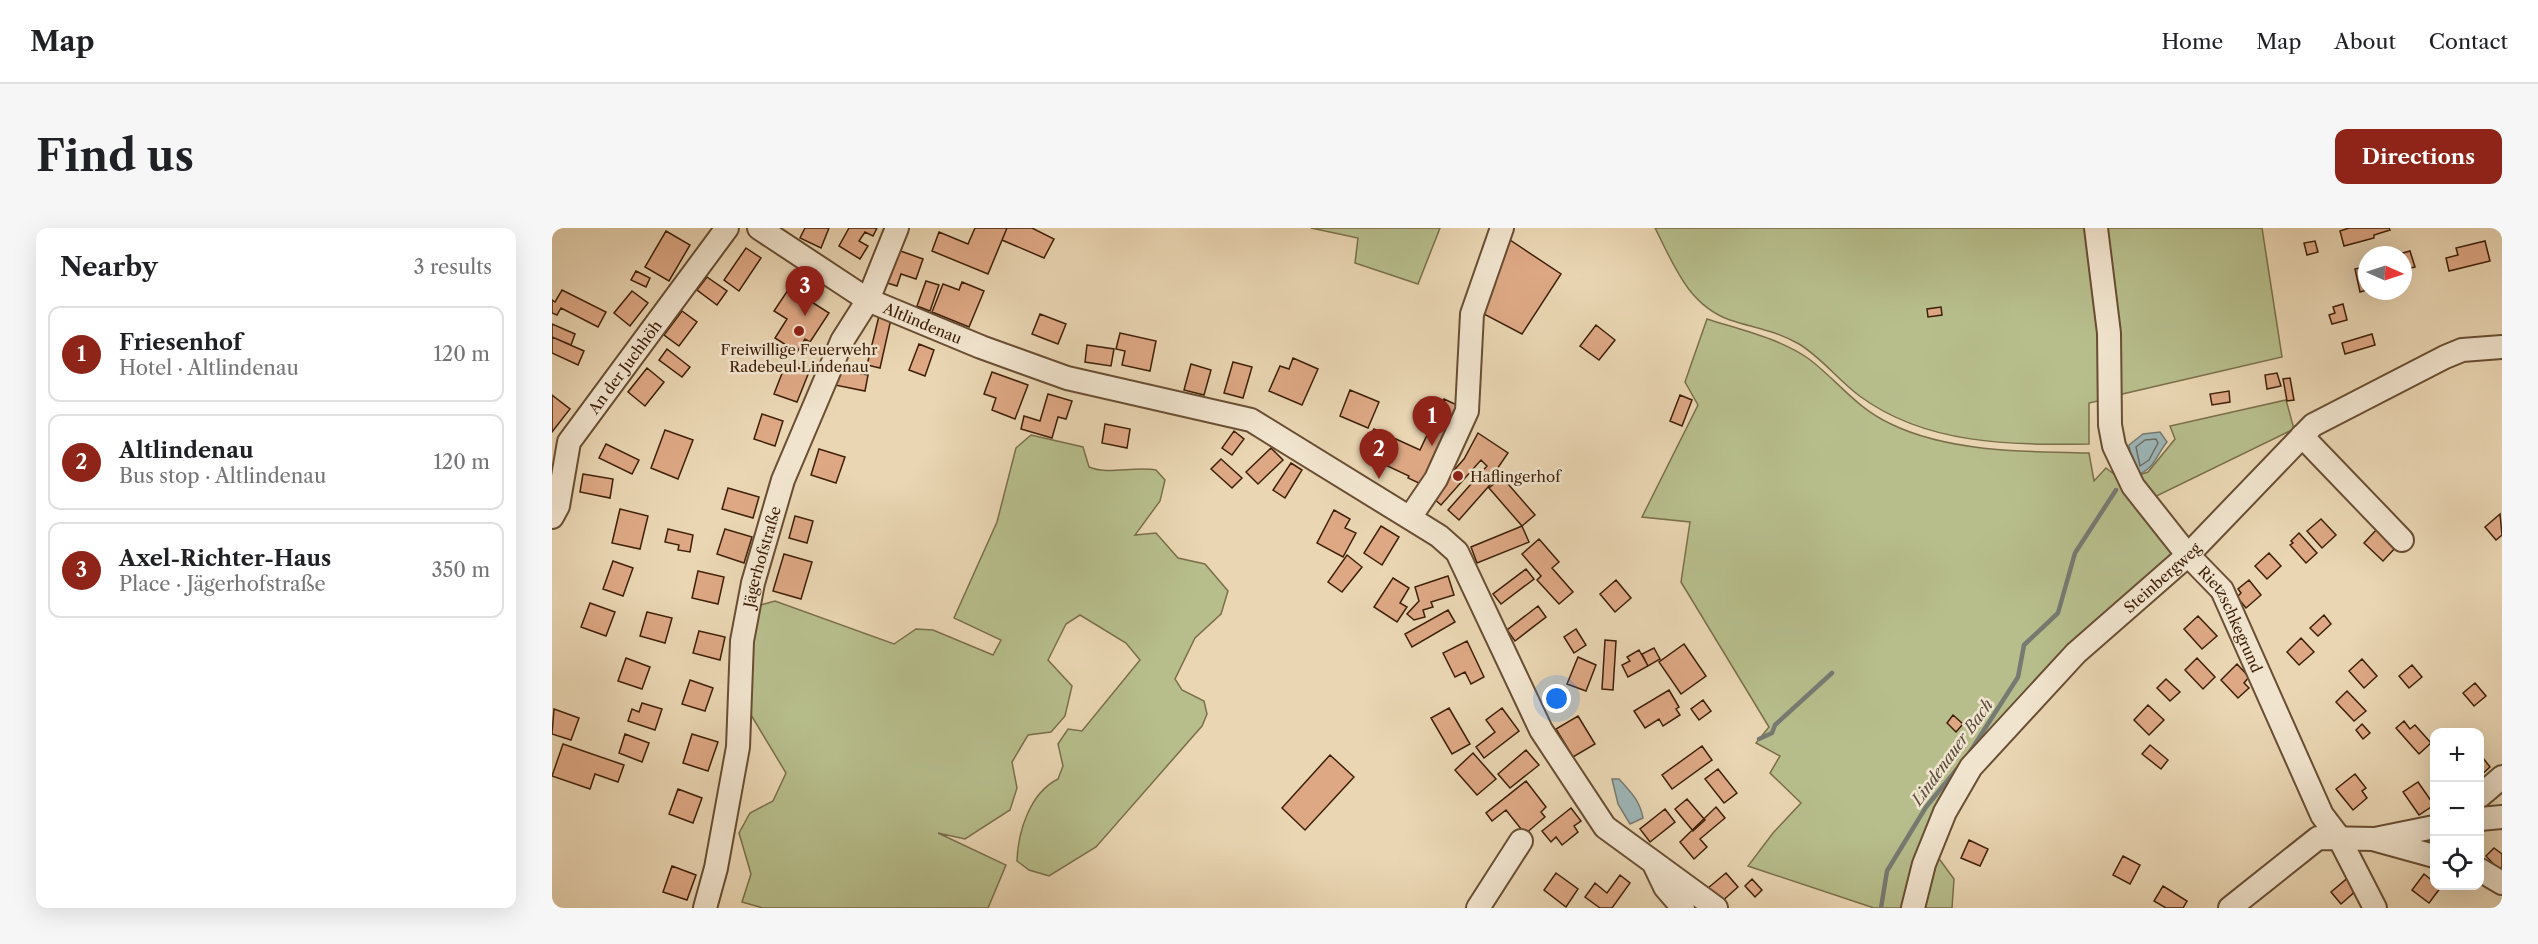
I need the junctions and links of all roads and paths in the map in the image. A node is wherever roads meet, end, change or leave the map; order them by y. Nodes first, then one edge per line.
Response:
1 (727, 228) edge
2 (759, 228) edge
3 (897, 228) edge
4 (1502, 228) edge
5 (2096, 228) edge
6 (868, 300) junction
7 (2502, 347) edge
8 (2302, 436) junction
9 (1411, 516) junction
10 (552, 517) edge
11 (2402, 540) dead end
12 (2188, 555) junction
13 (2502, 777) edge
14 (2484, 793) edge
15 (2502, 817) edge
16 (2484, 819) edge
17 (2430, 828) edge
18 (2338, 836) junction
19 (2375, 839) junction
20 (1521, 841) dead end
21 (2430, 855) edge
22 (1653, 862) junction
23 (2484, 872) edge
24 (2502, 883) edge
25 (705, 908) edge
26 (1478, 908) edge
27 (1683, 908) edge
28 (1716, 908) edge
29 (1913, 908) edge
30 (2230, 908) edge
31 (2375, 908) edge

1 - 10 street, An der Juchhöh
2 - 6 street, Altlindenau
3 - 6 street, Jägerhofstraße
4 - 9 street
5 - 12 street, Rietzschkegrund
6 - 9 street, Altlindenau
6 - 25 street, Jägerhofstraße
7 - 8 street, Steinbergweg
8 - 11 street
8 - 12 street, Steinbergweg
9 - 22 street, Altlindenau
12 - 18 street, Rietzschkegrund
12 - 29 street, Steinbergweg
13 - 14 street
15 - 16 street
17 - 19 street
18 - 19 street
18 - 30 street
18 - 31 street, Rietzschkegrund
19 - 21 street
20 - 26 street
22 - 27 street, Altlindenau
22 - 28 street, Altlindenau
23 - 24 street

